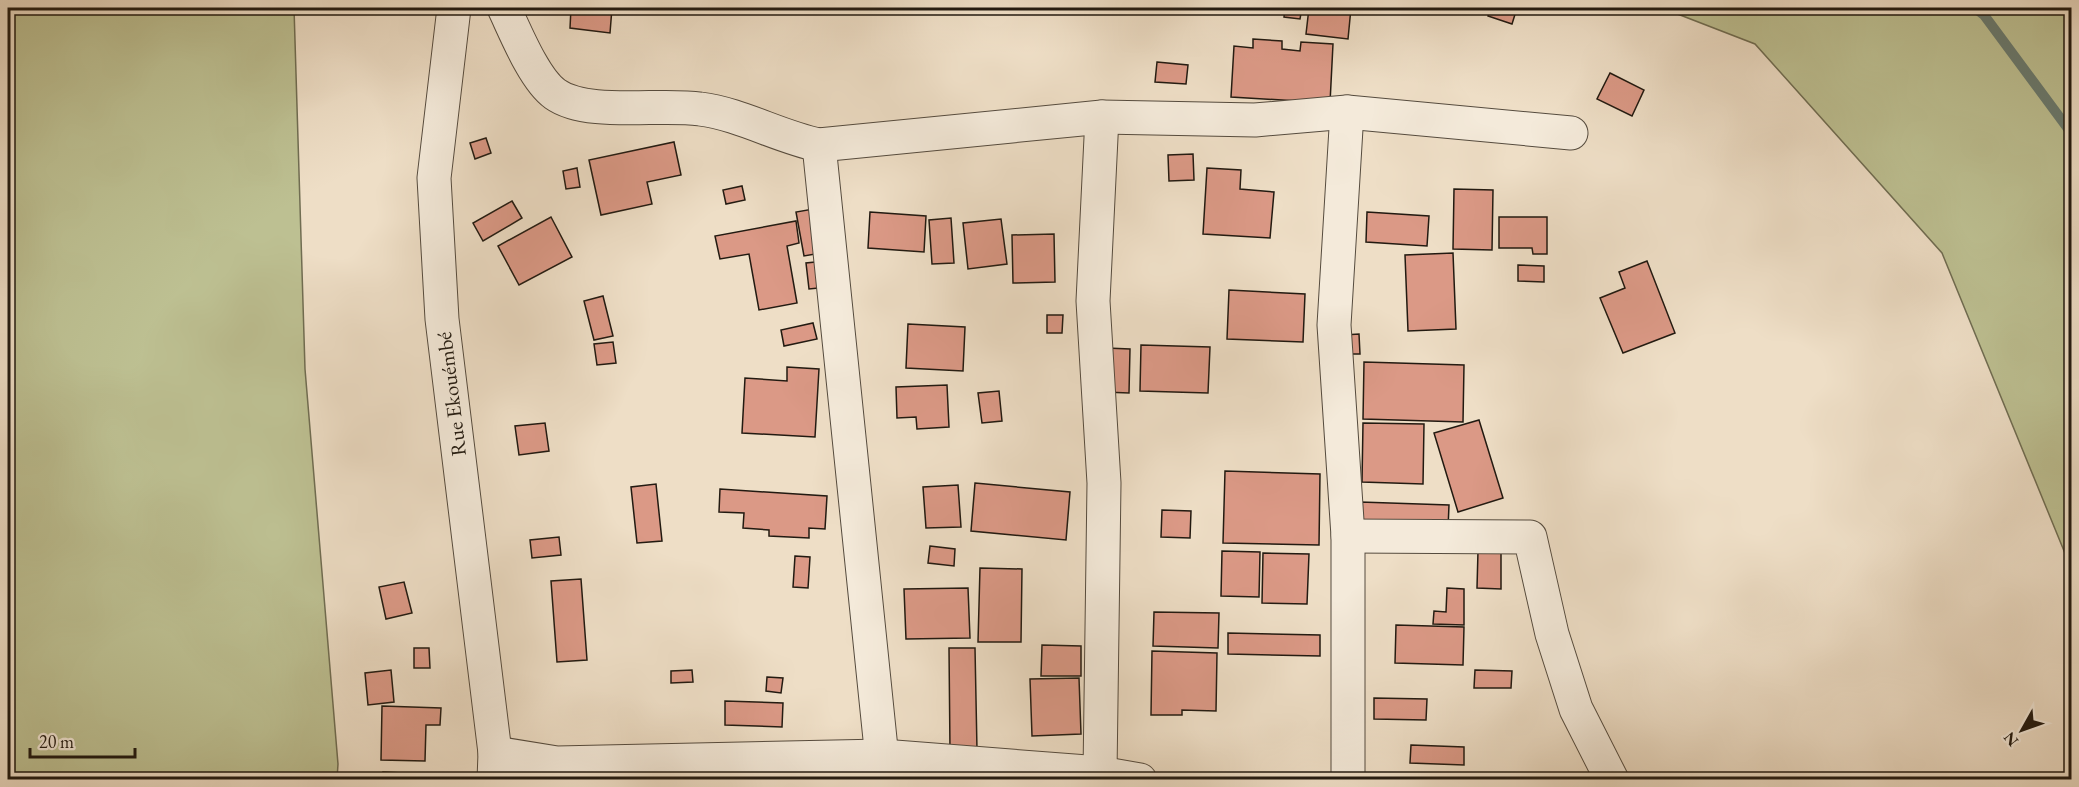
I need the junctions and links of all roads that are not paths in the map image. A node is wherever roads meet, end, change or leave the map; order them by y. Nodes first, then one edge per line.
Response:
1 (454, 8) edge
2 (504, 8) edge
3 (1347, 112) junction
4 (1102, 117) junction
5 (1571, 133) dead end
6 (819, 146) junction
7 (1348, 536) junction
8 (494, 766) edge
9 (883, 768) edge
10 (618, 771) edge
11 (1100, 773) junction
12 (1140, 780) edge
13 (1348, 780) edge
14 (1612, 780) edge

1 - 8 street, Rue Ekouémbé
2 - 6 street
3 - 4 street
3 - 5 street
3 - 7 street
4 - 6 street
4 - 11 street
6 - 9 street
7 - 13 street
7 - 14 street
8 - 10 street
9 - 10 street
9 - 11 street
11 - 12 street

